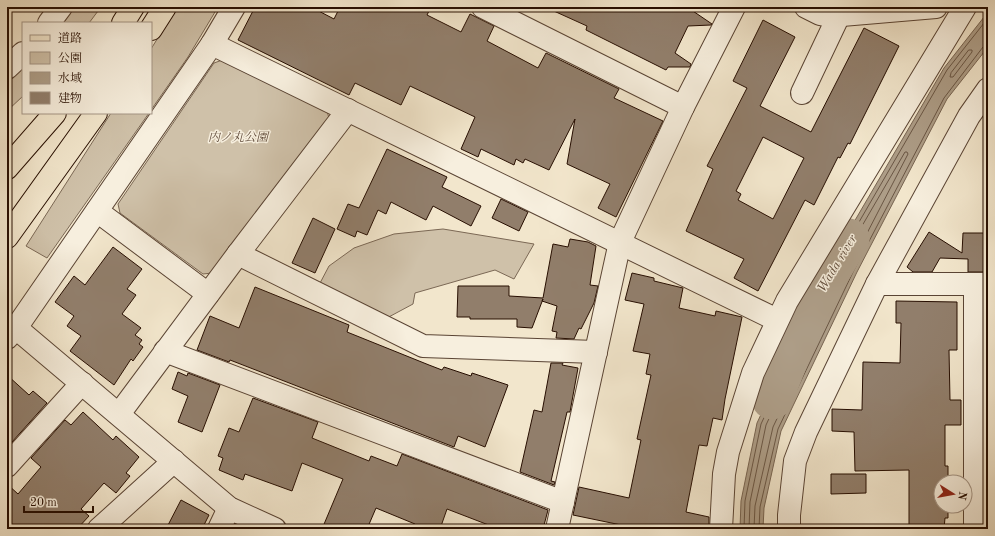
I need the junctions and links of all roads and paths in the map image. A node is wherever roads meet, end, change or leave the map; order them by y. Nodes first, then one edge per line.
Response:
1 (61, 7) edge
2 (133, 7) edge
3 (165, 7) edge
4 (234, 7) edge
5 (483, 7) edge
6 (734, 7) edge
7 (806, 7) edge
8 (936, 7) edge
9 (965, 7) edge
10 (840, 15) junction
11 (50, 22) edge
12 (124, 22) edge
13 (152, 27) edge
14 (212, 44) junction
15 (22, 47) edge
16 (7, 50) edge
17 (22, 54) edge
18 (7, 68) edge
19 (988, 89) edge
20 (802, 93) dead end
21 (683, 107) junction
22 (348, 110) junction
23 (90, 114) edge
24 (95, 114) edge
25 (979, 116) edge
26 (49, 121) edge
27 (7, 155) edge
28 (7, 168) edge
29 (97, 210) junction
30 (7, 211) edge
31 (7, 237) edge
32 (620, 242) junction
33 (238, 254) junction
34 (877, 284) junction
35 (981, 284) edge
36 (208, 294) junction
37 (778, 320) junction
38 (12, 333) edge
39 (165, 351) junction
40 (596, 352) junction
41 (82, 383) junction
42 (119, 414) junction
43 (174, 461) junction
44 (7, 466) edge
45 (562, 502) junction
46 (229, 508) junction
47 (99, 529) edge
48 (219, 529) edge
49 (275, 529) edge
50 (559, 529) edge
51 (721, 529) edge
52 (789, 529) edge
53 (975, 529) edge

1 - 11 street
2 - 12 main road
3 - 13 main road
4 - 14 street
5 - 21 street
6 - 21 street
7 - 10 street
8 - 10 street
9 - 37 street
10 - 20 street
14 - 22 street
14 - 29 street
15 - 16 street
17 - 18 street
19 - 25 street
21 - 32 street
22 - 32 street
22 - 33 street
23 - 30 main road
24 - 31 main road
25 - 34 street
26 - 27 main road
26 - 28 main road
29 - 36 street
29 - 38 street
32 - 37 street
32 - 40 street
33 - 36 street
33 - 40 street
34 - 35 street
34 - 52 street
35 - 53 street
36 - 39 street
37 - 51 street
38 - 41 street
39 - 42 street
39 - 45 street
40 - 45 street
41 - 42 street
41 - 44 street
42 - 43 street
43 - 46 street
43 - 47 street
45 - 50 street
46 - 48 street
46 - 49 street

